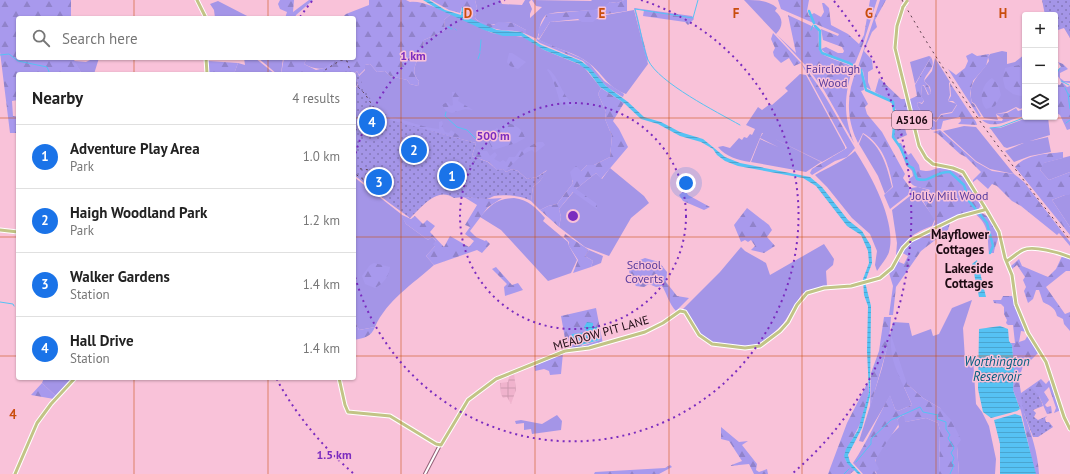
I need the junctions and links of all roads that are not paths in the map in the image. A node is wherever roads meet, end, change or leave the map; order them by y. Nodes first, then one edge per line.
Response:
1 (197, 0) edge
2 (908, 0) edge
3 (205, 16) edge
4 (206, 60) edge
5 (207, 72) edge
6 (984, 209) junction
7 (0, 230) edge
8 (16, 232) edge
9 (1070, 257) edge
10 (1007, 261) junction
11 (73, 380) edge
12 (339, 380) edge
13 (1070, 429) edge
14 (440, 445) junction
15 (15, 474) edge
16 (425, 474) edge

1 - 3 main road
2 - 6 main road, A5106, bridge
4 - 5 main road
6 - 10 main road, A5106
6 - 14 main road, MEADOW PIT LANE
7 - 8 main road
9 - 10 main road
10 - 13 main road, A5106
11 - 15 main road
12 - 14 main road
14 - 16 street, MEADOW PIT LANE

